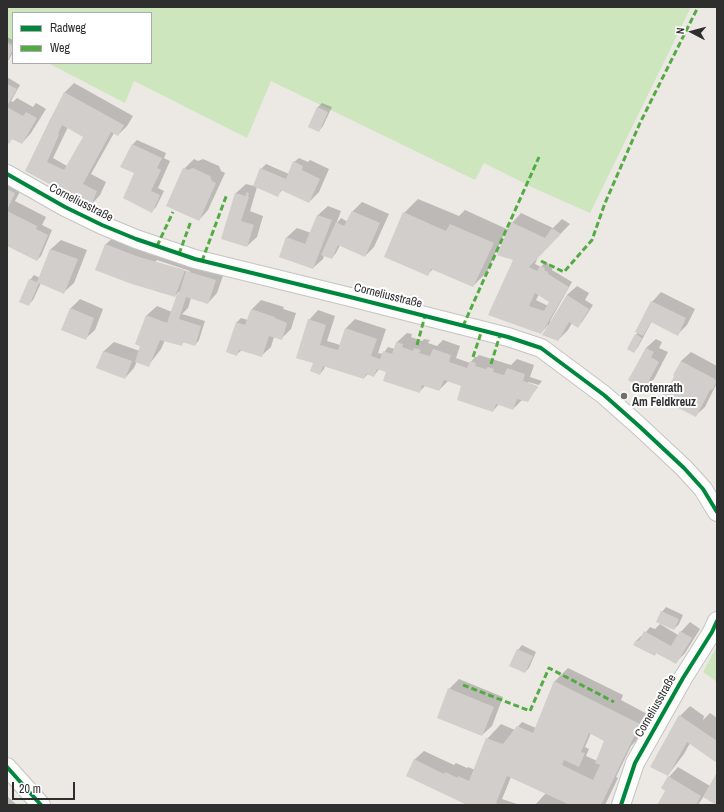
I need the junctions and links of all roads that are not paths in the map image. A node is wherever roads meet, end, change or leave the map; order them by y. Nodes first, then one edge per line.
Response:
1 (7, 174) edge
2 (717, 512) edge
3 (717, 621) edge
4 (7, 767) edge
5 (41, 805) edge
6 (621, 805) edge

1 - 2 street, Corneliusstraße
3 - 6 street, Corneliusstraße
4 - 5 street

